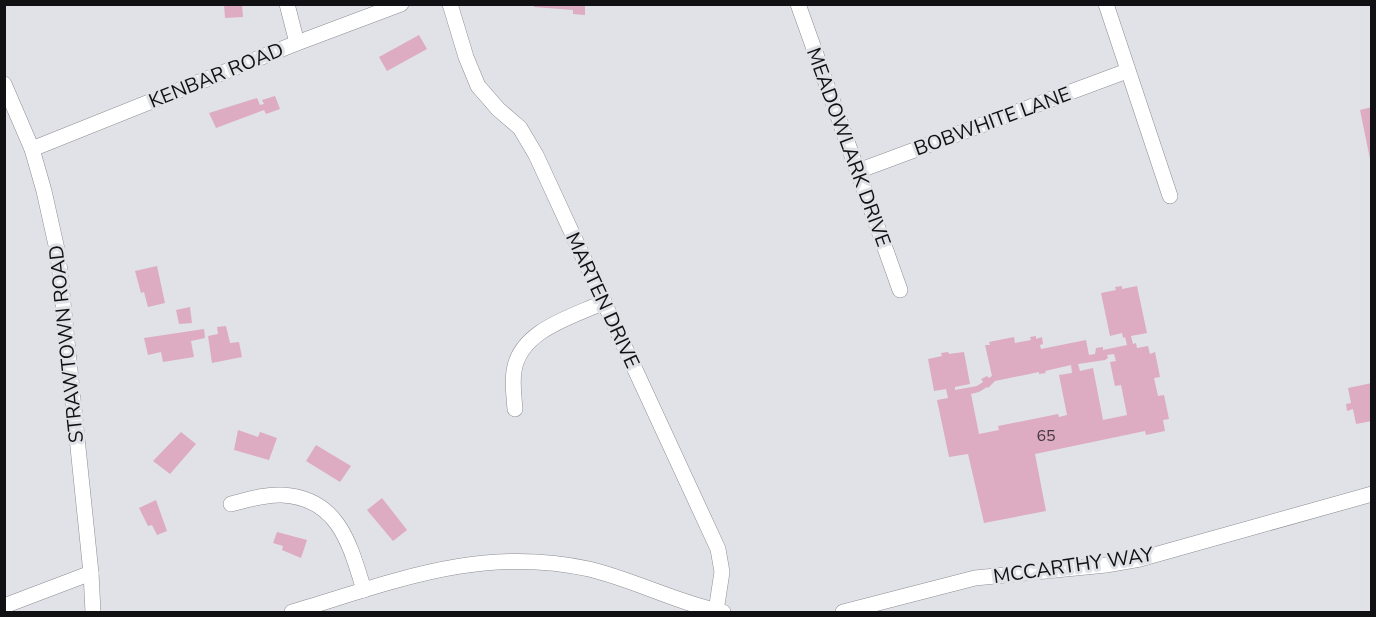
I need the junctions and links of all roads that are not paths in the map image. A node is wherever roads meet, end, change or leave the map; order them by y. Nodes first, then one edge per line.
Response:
1 (287, 4) edge
2 (400, 4) edge
3 (450, 4) edge
4 (798, 4) edge
5 (1106, 4) edge
6 (297, 43) junction
7 (1127, 71) junction
8 (4, 84) edge
9 (32, 149) junction
10 (858, 171) junction
11 (1170, 196) dead end
12 (900, 290) dead end
13 (604, 302) junction
14 (515, 409) dead end
15 (1371, 494) edge
16 (231, 504) dead end
17 (91, 573) junction
18 (364, 590) junction
19 (4, 606) edge
20 (93, 612) edge
21 (292, 612) edge
22 (720, 612) edge
23 (843, 612) edge

1 - 6 street
2 - 6 street, KENBAR ROAD
3 - 13 street, MARTEN DRIVE
4 - 10 street, MEADOWLARK DRIVE
5 - 7 street
6 - 9 street, KENBAR ROAD
7 - 10 street, BOBWHITE LANE
7 - 11 street
8 - 9 street, STRAWTOWN ROAD
9 - 17 street, STRAWTOWN ROAD
10 - 12 street, MEADOWLARK DRIVE
13 - 14 street
13 - 22 street, MARTEN DRIVE
15 - 23 street, MCCARTHY WAY
16 - 18 street
17 - 19 street
17 - 20 street, STRAWTOWN ROAD
18 - 21 street
18 - 22 street

